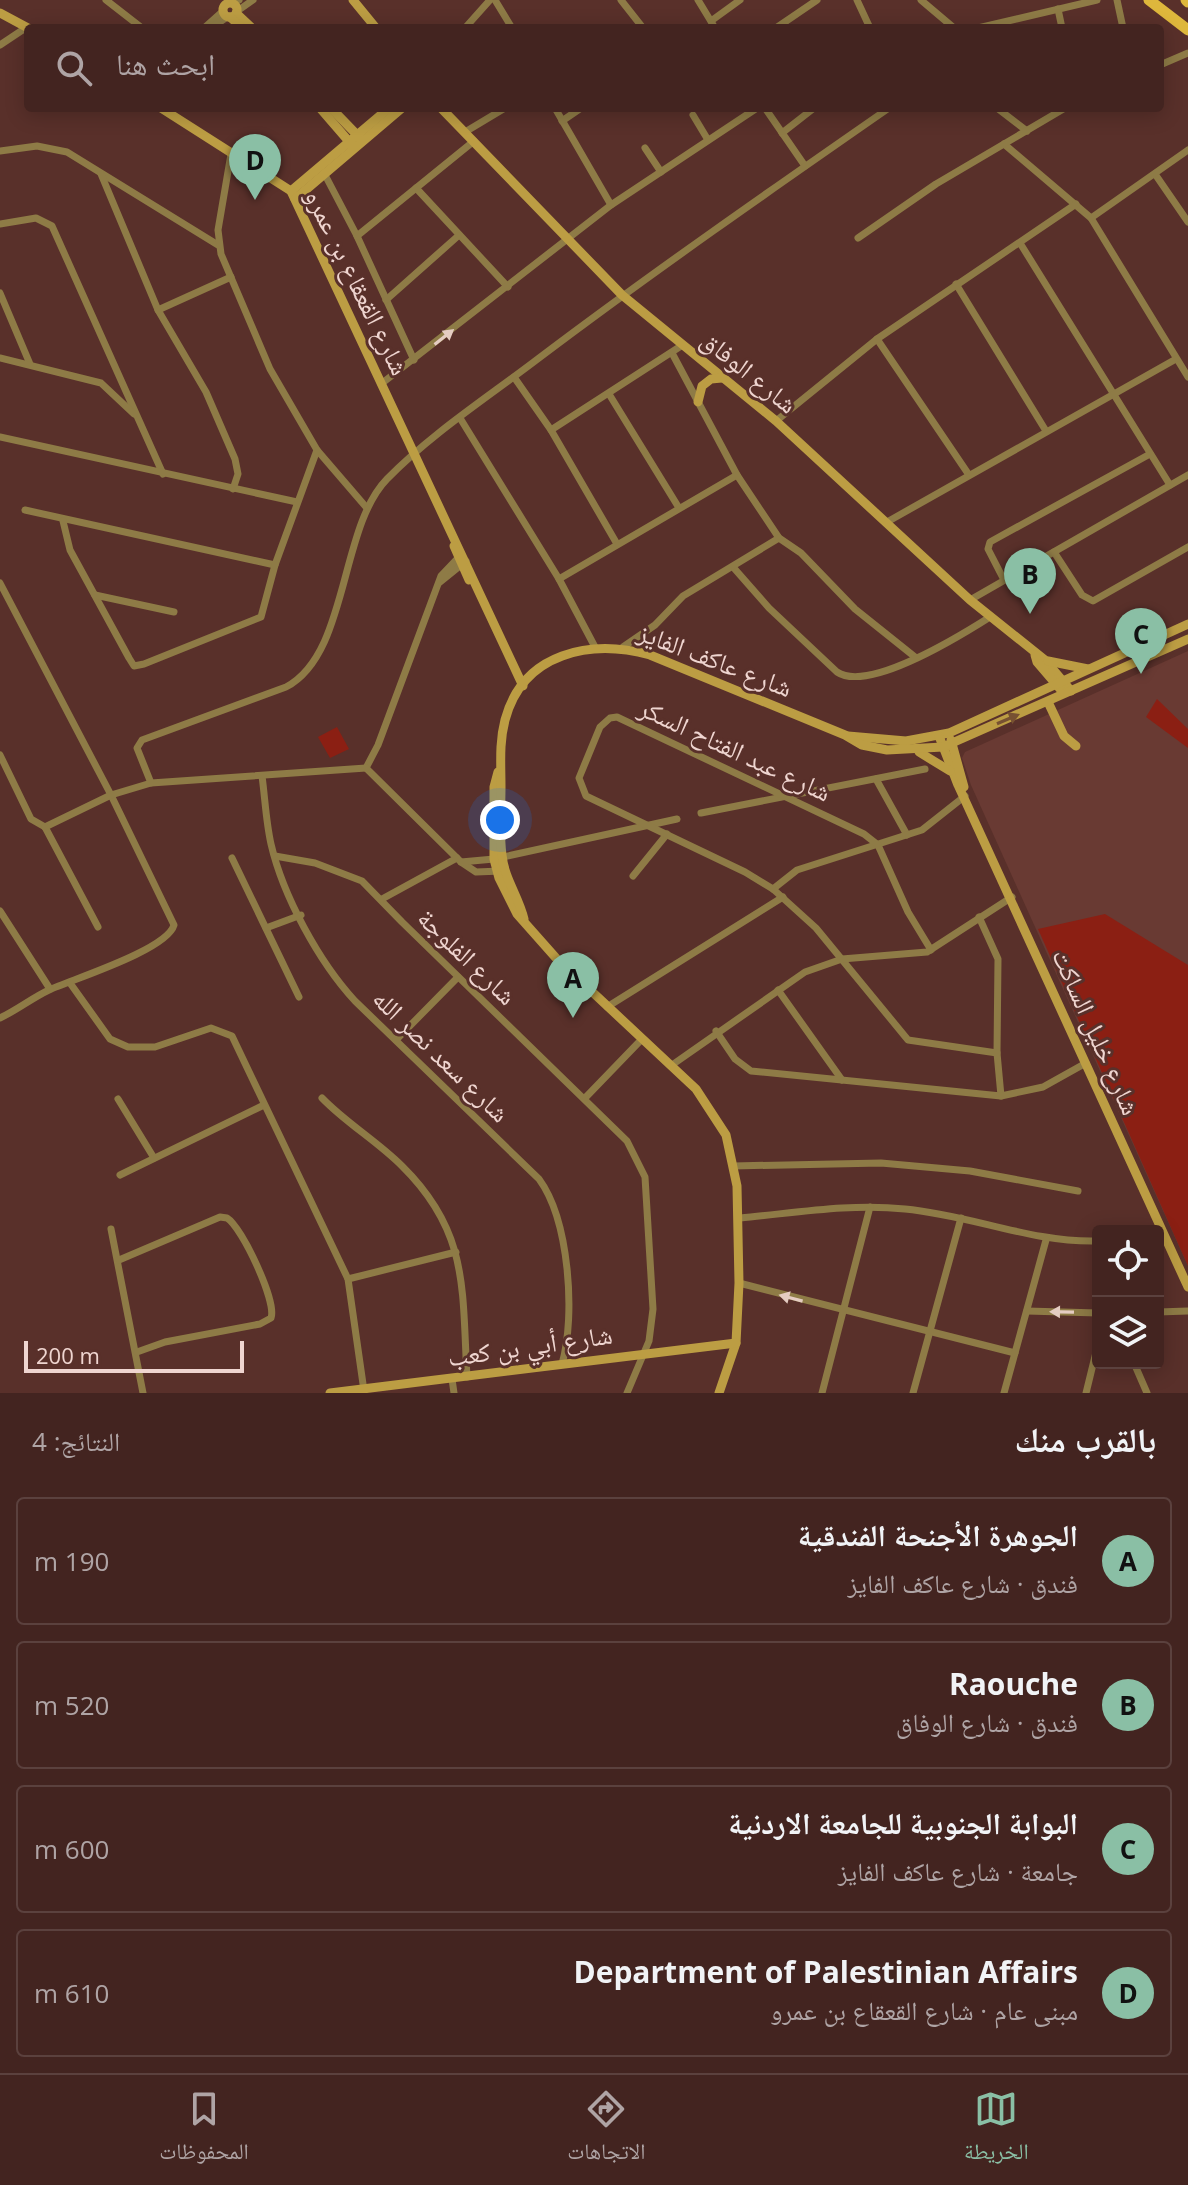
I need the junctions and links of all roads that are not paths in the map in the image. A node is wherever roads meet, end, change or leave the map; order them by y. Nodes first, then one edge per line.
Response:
1 (106, 0) edge
2 (213, 0) edge
3 (253, 0) edge
4 (353, 0) edge
5 (492, 0) edge
6 (621, 0) edge
7 (698, 0) edge
8 (740, 0) edge
9 (799, 0) edge
10 (817, 0) edge
11 (857, 0) edge
12 (921, 0) edge
13 (1097, 0) edge
14 (1117, 0) edge
15 (1149, 0) edge
16 (230, 9) edge
17 (803, 9) junction
18 (1058, 9) junction
19 (0, 13) edge
20 (137, 24) edge
21 (209, 24) edge
22 (215, 24) edge
23 (247, 24) edge
24 (373, 24) edge
25 (469, 24) edge
26 (509, 24) edge
27 (640, 24) edge
28 (712, 24) edge
29 (782, 24) edge
30 (868, 24) edge
31 (949, 24) edge
32 (998, 24) edge
33 (1061, 24) edge
34 (1122, 24) edge
35 (24, 26) edge
36 (24, 30) edge
37 (1188, 30) edge
38 (0, 45) edge
39 (1188, 53) edge
40 (1164, 63) edge
41 (167, 112) edge
42 (324, 112) edge
43 (334, 112) edge
44 (385, 112) edge
45 (396, 112) edge
46 (447, 112) edge
47 (498, 112) edge
48 (557, 112) edge
49 (575, 112) edge
50 (751, 112) edge
51 (768, 112) edge
52 (809, 112) edge
53 (883, 112) edge
54 (1002, 112) edge
55 (1053, 112) edge
56 (1059, 112) edge
57 (1056, 114) junction
58 (693, 115) dead end
59 (562, 121) junction
60 (1027, 131) junction
61 (465, 132) junction
62 (782, 133) junction
63 (708, 140) junction
64 (356, 141) junction
65 (474, 141) junction
66 (1004, 144) junction
67 (645, 148) dead end
68 (1188, 150) edge
69 (0, 151) edge
70 (231, 154) junction
71 (805, 166) junction
72 (661, 172) junction
73 (324, 173) junction
74 (101, 174) junction
75 (1155, 174) junction
76 (416, 188) junction
77 (293, 195) junction
78 (1076, 204) junction
79 (611, 205) junction
80 (1091, 218) junction
81 (1188, 222) edge
82 (0, 224) edge
83 (357, 236) junction
84 (458, 236) junction
85 (565, 238) junction
86 (858, 238) dead end
87 (1020, 243) junction
88 (218, 245) junction
89 (231, 277) junction
90 (956, 284) junction
91 (508, 287) junction
92 (0, 293) edge
93 (622, 295) junction
94 (386, 300) junction
95 (158, 310) junction
96 (877, 339) junction
97 (681, 346) junction
98 (672, 353) junction
99 (0, 358) edge
100 (1176, 359) junction
101 (414, 360) junction
102 (30, 364) junction
103 (514, 377) junction
104 (1188, 377) edge
105 (722, 378) junction
106 (381, 384) junction
107 (609, 394) junction
108 (1114, 394) junction
109 (698, 402) junction
110 (460, 418) junction
111 (139, 420) junction
112 (776, 421) junction
113 (551, 430) junction
114 (1046, 431) junction
115 (0, 437) edge
116 (317, 450) junction
117 (415, 453) junction
118 (1150, 454) junction
119 (163, 474) junction
120 (737, 475) junction
121 (969, 475) junction
122 (1188, 475) edge
123 (1170, 485) junction
124 (233, 489) junction
125 (297, 502) junction
126 (366, 507) junction
127 (679, 508) junction
128 (25, 510) dead end
129 (63, 521) junction
130 (887, 522) junction
131 (779, 538) junction
132 (617, 544) junction
133 (1188, 547) edge
134 (1054, 552) junction
135 (461, 559) junction
136 (275, 565) junction
137 (733, 567) junction
138 (559, 579) junction
139 (1004, 580) junction
140 (0, 583) edge
141 (95, 595) junction
142 (970, 600) junction
143 (174, 612) dead end
144 (990, 617) junction
145 (1188, 624) edge
146 (1188, 639) edge
147 (595, 647) junction
148 (623, 647) junction
149 (915, 657) junction
150 (1041, 661) junction
151 (1091, 669) junction
152 (1062, 683) junction
153 (523, 686) junction
154 (1068, 693) junction
155 (1033, 696) junction
156 (1048, 702) junction
157 (944, 734) junction
158 (845, 735) junction
159 (948, 746) junction
160 (1076, 746) dead end
161 (915, 750) junction
162 (0, 755) edge
163 (366, 768) junction
164 (925, 769) dead end
165 (952, 774) junction
166 (262, 776) junction
167 (876, 779) junction
168 (151, 783) junction
169 (111, 795) junction
170 (787, 795) junction
171 (965, 796) junction
172 (701, 813) dead end
173 (677, 819) dead end
174 (645, 824) junction
175 (45, 827) junction
176 (667, 834) junction
177 (907, 835) junction
178 (878, 845) junction
179 (275, 856) junction
180 (232, 858) dead end
181 (498, 858) junction
182 (459, 860) junction
183 (500, 871) junction
184 (633, 876) dead end
185 (773, 889) junction
186 (783, 897) junction
187 (1012, 897) junction
188 (382, 899) junction
189 (0, 911) edge
190 (301, 915) junction
191 (979, 917) junction
192 (98, 927) dead end
193 (266, 928) junction
194 (931, 950) junction
195 (842, 959) junction
196 (458, 977) junction
197 (70, 983) junction
198 (50, 989) junction
199 (778, 990) junction
200 (299, 997) dead end
201 (607, 1007) junction
202 (0, 1018) edge
203 (716, 1031) junction
204 (396, 1040) junction
205 (641, 1040) junction
206 (997, 1053) junction
207 (1086, 1063) junction
208 (672, 1065) junction
209 (842, 1080) junction
210 (1001, 1096) junction
211 (586, 1097) junction
212 (322, 1098) dead end
213 (118, 1099) dead end
214 (264, 1105) junction
215 (154, 1158) junction
216 (733, 1166) junction
217 (120, 1175) dead end
218 (1078, 1191) dead end
219 (870, 1207) junction
220 (740, 1218) junction
221 (961, 1218) junction
222 (1155, 1225) edge
223 (111, 1229) dead end
224 (1046, 1240) junction
225 (1092, 1241) edge
226 (1164, 1244) edge
227 (456, 1252) junction
228 (119, 1260) junction
229 (348, 1279) junction
230 (739, 1283) junction
231 (1188, 1287) edge
232 (1027, 1311) junction
233 (1188, 1311) edge
234 (844, 1312) junction
235 (1164, 1312) edge
236 (1092, 1313) edge
237 (929, 1332) junction
238 (736, 1343) junction
239 (137, 1352) junction
240 (645, 1353) junction
241 (1015, 1353) junction
242 (562, 1364) junction
243 (1092, 1368) edge
244 (1137, 1369) edge
245 (467, 1377) junction
246 (452, 1379) junction
247 (364, 1391) edge
248 (143, 1393) edge
249 (330, 1393) edge
250 (454, 1393) edge
251 (627, 1393) edge
252 (719, 1393) edge
253 (822, 1393) edge
254 (913, 1393) edge
255 (1004, 1393) edge
256 (1086, 1393) edge
257 (1147, 1393) edge

1 - 20 street
2 - 16 street
3 - 16 street
4 - 24 street
5 - 25 street
5 - 26 street
6 - 27 street
7 - 28 street
8 - 28 street
9 - 17 street
10 - 17 street
11 - 30 street
12 - 31 street
13 - 18 street
14 - 34 street
15 - 37 main road
16 - 21 street
16 - 22 street
16 - 23 street
17 - 29 street
18 - 32 street
18 - 33 street
19 - 35 street
36 - 38 street
39 - 40 street
41 - 70 street, شارع القعقاع بن عمرو
42 - 64 street
43 - 64 street
44 - 64 street
45 - 64 street
46 - 61 street, شارع الوفاق
47 - 61 street
48 - 59 street
49 - 59 street
50 - 63 street
51 - 62 street
52 - 62 street
53 - 71 street
54 - 60 street
55 - 57 street
56 - 57 street
57 - 60 street
58 - 63 street
59 - 79 street
60 - 66 street
61 - 65 street, شارع الوفاق
62 - 71 street
63 - 72 street
64 - 73 street
64 - 77 street
65 - 76 street
65 - 85 street, شارع الوفاق
66 - 78 street
66 - 86 street
67 - 72 street
68 - 75 street
69 - 74 street
70 - 77 street, شارع القعقاع بن عمرو
70 - 88 street
71 - 93 street
72 - 79 street
73 - 77 street
73 - 83 street
74 - 88 street
74 - 95 street
75 - 80 street
75 - 81 street
76 - 83 street
76 - 84 street
77 - 106 street, شارع القعقاع بن عمرو
78 - 80 street
78 - 87 street
79 - 85 street
80 - 100 street
82 - 111 street
83 - 94 street
84 - 91 street
84 - 94 street
85 - 91 street
85 - 93 street, شارع الوفاق
87 - 90 street
87 - 108 street
88 - 89 street
89 - 95 street
89 - 116 street
90 - 96 street
90 - 114 street
101 -> 91 street
92 - 102 street
93 - 97 street, شارع الوفاق
93 - 103 street
94 - 101 street
95 - 124 street
96 - 112 street
96 - 121 street
97 - 98 street
97 - 105 street, شارع الوفاق
98 - 107 street
98 - 109 street
99 - 102 street
100 - 104 street
100 - 108 street
101 - 106 street
102 - 111 street
103 - 110 street
103 - 113 street
105 - 109 street
105 - 112 street, شارع الوفاق
106 - 117 street, شارع القعقاع بن عمرو
107 - 113 street
107 - 127 street
108 - 114 street
108 - 118 street
109 - 120 street
110 - 117 street
110 - 138 street
111 - 119 street
112 - 130 street, شارع الوفاق
113 - 132 street
114 - 121 street
115 - 119 street
116 - 125 street
116 - 126 street
117 - 126 street
117 - 135 street, شارع القعقاع بن عمرو
118 - 123 street
118 - 139 street
119 - 124 street
120 - 127 street
120 - 131 street
121 - 130 street
122 - 123 street
123 - 134 street
124 - 125 street
125 - 136 street
126 - 168 street
127 - 132 street
128 - 129 street
129 - 136 street
129 - 141 street
130 - 142 street, شارع الوفاق
131 - 137 street
131 - 149 street
132 - 138 street
133 - 134 street
134 - 139 street
135 - 153 street, شارع القعقاع بن عمرو
135 - 163 street
136 - 141 street
137 - 148 street
137 - 149 street
138 - 147 street
139 - 142 street
140 - 169 street
141 - 143 street
142 - 144 street, شارع الوفاق
144 - 149 street
144 - 150 street, شارع الوفاق
145 - 151 street, شارع عاكف الفايز
146 - 154 street, شارع عاكف الفايز
147 - 148 street, شارع عاكف الفايز
147 - 153 street, شارع عاكف الفايز
148 - 158 street, شارع عاكف الفايز
150 - 151 street
150 - 152 street, شارع الوفاق
150 - 155 street
151 - 152 street, شارع عاكف الفايز
152 - 154 street, شارع الوفاق
152 - 155 street, شارع عاكف الفايز
153 - 181 street, شارع عاكف الفايز
154 - 156 street, شارع عاكف الفايز
155 - 157 street, شارع عاكف الفايز
159 -> 156 street, شارع عاكف الفايز
156 - 160 street
157 - 158 street, شارع عاكف الفايز
157 - 159 street, شارع خليل الساكت
158 - 161 street, شارع عاكف الفايز
159 - 161 street, شارع عاكف الفايز
159 - 165 street, شارع خليل الساكت
159 - 171 street, شارع خليل الساكت
161 - 165 street
162 - 175 street
163 - 166 street
163 - 182 street
164 - 167 street
165 - 171 street, شارع خليل الساكت
166 - 168 street
166 - 179 street, شارع سعد نصر الله
167 - 170 street
167 - 177 street
168 - 169 street
169 - 175 street
169 - 197 street
170 - 172 street
170 - 174 street, شارع عبد الفتاح السكر
170 - 178 street, شارع عبد الفتاح السكر
171 - 177 street
171 - 187 street, شارع خليل الساكت
173 - 174 street
174 - 176 street, شارع عبد الفتاح السكر
174 - 181 street
175 - 192 street
176 - 184 street
176 - 185 street, شارع عبد الفتاح السكر
177 - 178 street
178 - 185 street
178 - 194 street
179 - 188 street, شارع الفلوجة
179 - 190 street, شارع سعد نصر الله
180 - 193 street
181 - 182 street
181 - 183 street, شارع عاكف الفايز
182 - 183 street
182 - 188 street
183 - 201 street, شارع عاكف الفايز
185 - 186 street, شارع عبد الفتاح السكر
186 - 195 street, شارع عبد الفتاح السكر
186 - 201 street
187 - 191 street
187 - 207 street, شارع خليل الساكت
188 - 196 street, شارع الفلوجة
189 - 198 street
190 - 193 street
190 - 204 street, شارع سعد نصر الله
191 - 194 street
191 - 206 street
193 - 200 street
194 - 195 street
195 - 199 street
195 - 206 street, شارع عبد الفتاح السكر
196 - 204 street
196 - 211 street, شارع الفلوجة
197 - 198 street
197 - 214 street
198 - 202 street
199 - 203 street
199 - 209 street
201 - 205 street, شارع عاكف الفايز
203 - 208 street
203 - 209 street
204 - 242 street, شارع سعد نصر الله
205 - 208 street, شارع عاكف الفايز
205 - 211 street
206 - 210 street
207 - 210 street
207 - 222 street, شارع خليل الساكت
208 - 216 street, شارع عاكف الفايز
209 - 210 street
211 - 240 street, شارع الفلوجة
212 - 227 street
213 - 215 street
214 - 215 street
214 - 229 street
215 - 217 street
216 - 218 street
216 - 220 street, شارع عاكف الفايز
219 - 220 street
219 - 221 street
219 - 234 street
220 - 230 street, شارع عاكف الفايز
221 - 224 street
221 - 237 street
223 - 228 street
224 - 225 street
224 - 232 street
226 - 231 street, شارع خليل الساكت
227 - 229 street
227 - 245 street
228 - 239 street
228 - 239 street
229 - 247 street
234 -> 230 street
230 - 238 street, شارع عاكف الفايز
236 -> 232 street
232 - 241 street
233 - 235 street
234 - 237 street
234 - 253 street
237 - 241 street
237 - 254 street
238 - 240 street, شارع أبي بن كعب
238 - 252 street, شارع عاكف الفايز
239 - 248 street
240 - 242 street, شارع أبي بن كعب
240 - 251 street, شارع الفلوجة
241 - 255 street
242 - 245 street, شارع أبي بن كعب
243 - 256 street
244 - 257 street
245 - 246 street, شارع أبي بن كعب
246 - 247 street, شارع أبي بن كعب
246 - 250 street
247 - 249 street, شارع أبي بن كعب

